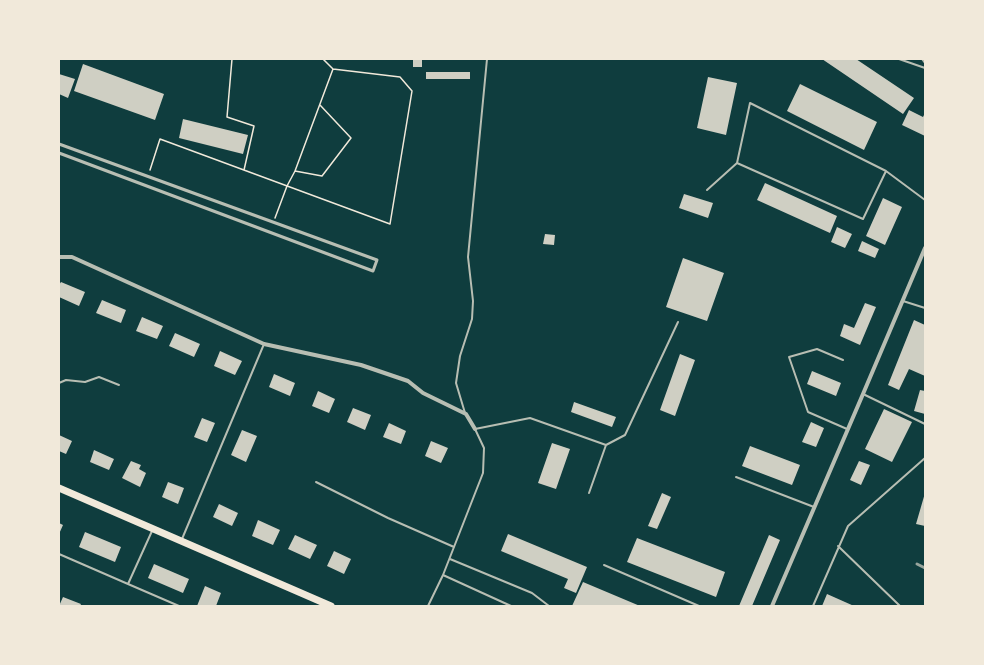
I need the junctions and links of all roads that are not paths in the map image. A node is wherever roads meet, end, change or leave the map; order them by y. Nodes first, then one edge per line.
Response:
1 (486, 59) edge
2 (899, 59) edge
3 (922, 59) edge
4 (925, 63) edge
5 (925, 68) edge
6 (59, 144) edge
7 (59, 153) edge
8 (737, 163) junction
9 (886, 171) junction
10 (707, 190) dead end
11 (925, 200) edge
12 (925, 248) edge
13 (59, 257) edge
14 (902, 301) junction
15 (925, 308) edge
16 (678, 322) dead end
17 (264, 344) junction
18 (843, 360) dead end
19 (59, 383) edge
20 (119, 385) dead end
21 (863, 394) junction
22 (466, 414) junction
23 (925, 424) edge
24 (848, 429) junction
25 (475, 430) junction
26 (606, 445) junction
27 (925, 458) edge
28 (736, 476) dead end
29 (316, 482) dead end
30 (59, 488) edge
31 (589, 493) dead end
32 (814, 507) junction
33 (153, 528) junction
34 (182, 540) junction
35 (838, 546) junction
36 (454, 547) junction
37 (59, 554) edge
38 (450, 559) junction
39 (604, 565) dead end
40 (443, 575) junction
41 (128, 584) junction
42 (323, 604) edge
43 (179, 606) edge
44 (331, 606) edge
45 (428, 606) edge
46 (511, 606) edge
47 (549, 606) edge
48 (699, 606) edge
49 (772, 606) edge
50 (812, 606) edge
51 (900, 606) edge

1 - 22 lane
2 - 5 lane
3 - 4 lane
6 - 7 street
8 - 9 lane
8 - 9 lane
8 - 10 lane
9 - 11 lane
12 - 14 street
13 - 17 street
14 - 15 lane
14 - 21 street
16 - 26 lane
17 - 22 street
17 - 34 lane
18 - 24 lane
19 - 20 lane
21 - 23 lane
21 - 24 street
22 - 25 street
24 - 32 street
25 - 26 lane
25 - 36 lane
26 - 31 lane
27 - 35 lane
28 - 32 lane
29 - 36 lane
30 - 33 main road
32 - 49 street
33 - 34 main road
33 - 41 lane
34 - 42 main road
35 - 50 lane
35 - 51 lane
36 - 38 lane
37 - 41 lane
38 - 40 lane
38 - 47 lane
39 - 48 lane
40 - 45 lane
40 - 46 lane
41 - 43 lane
42 - 44 main road

